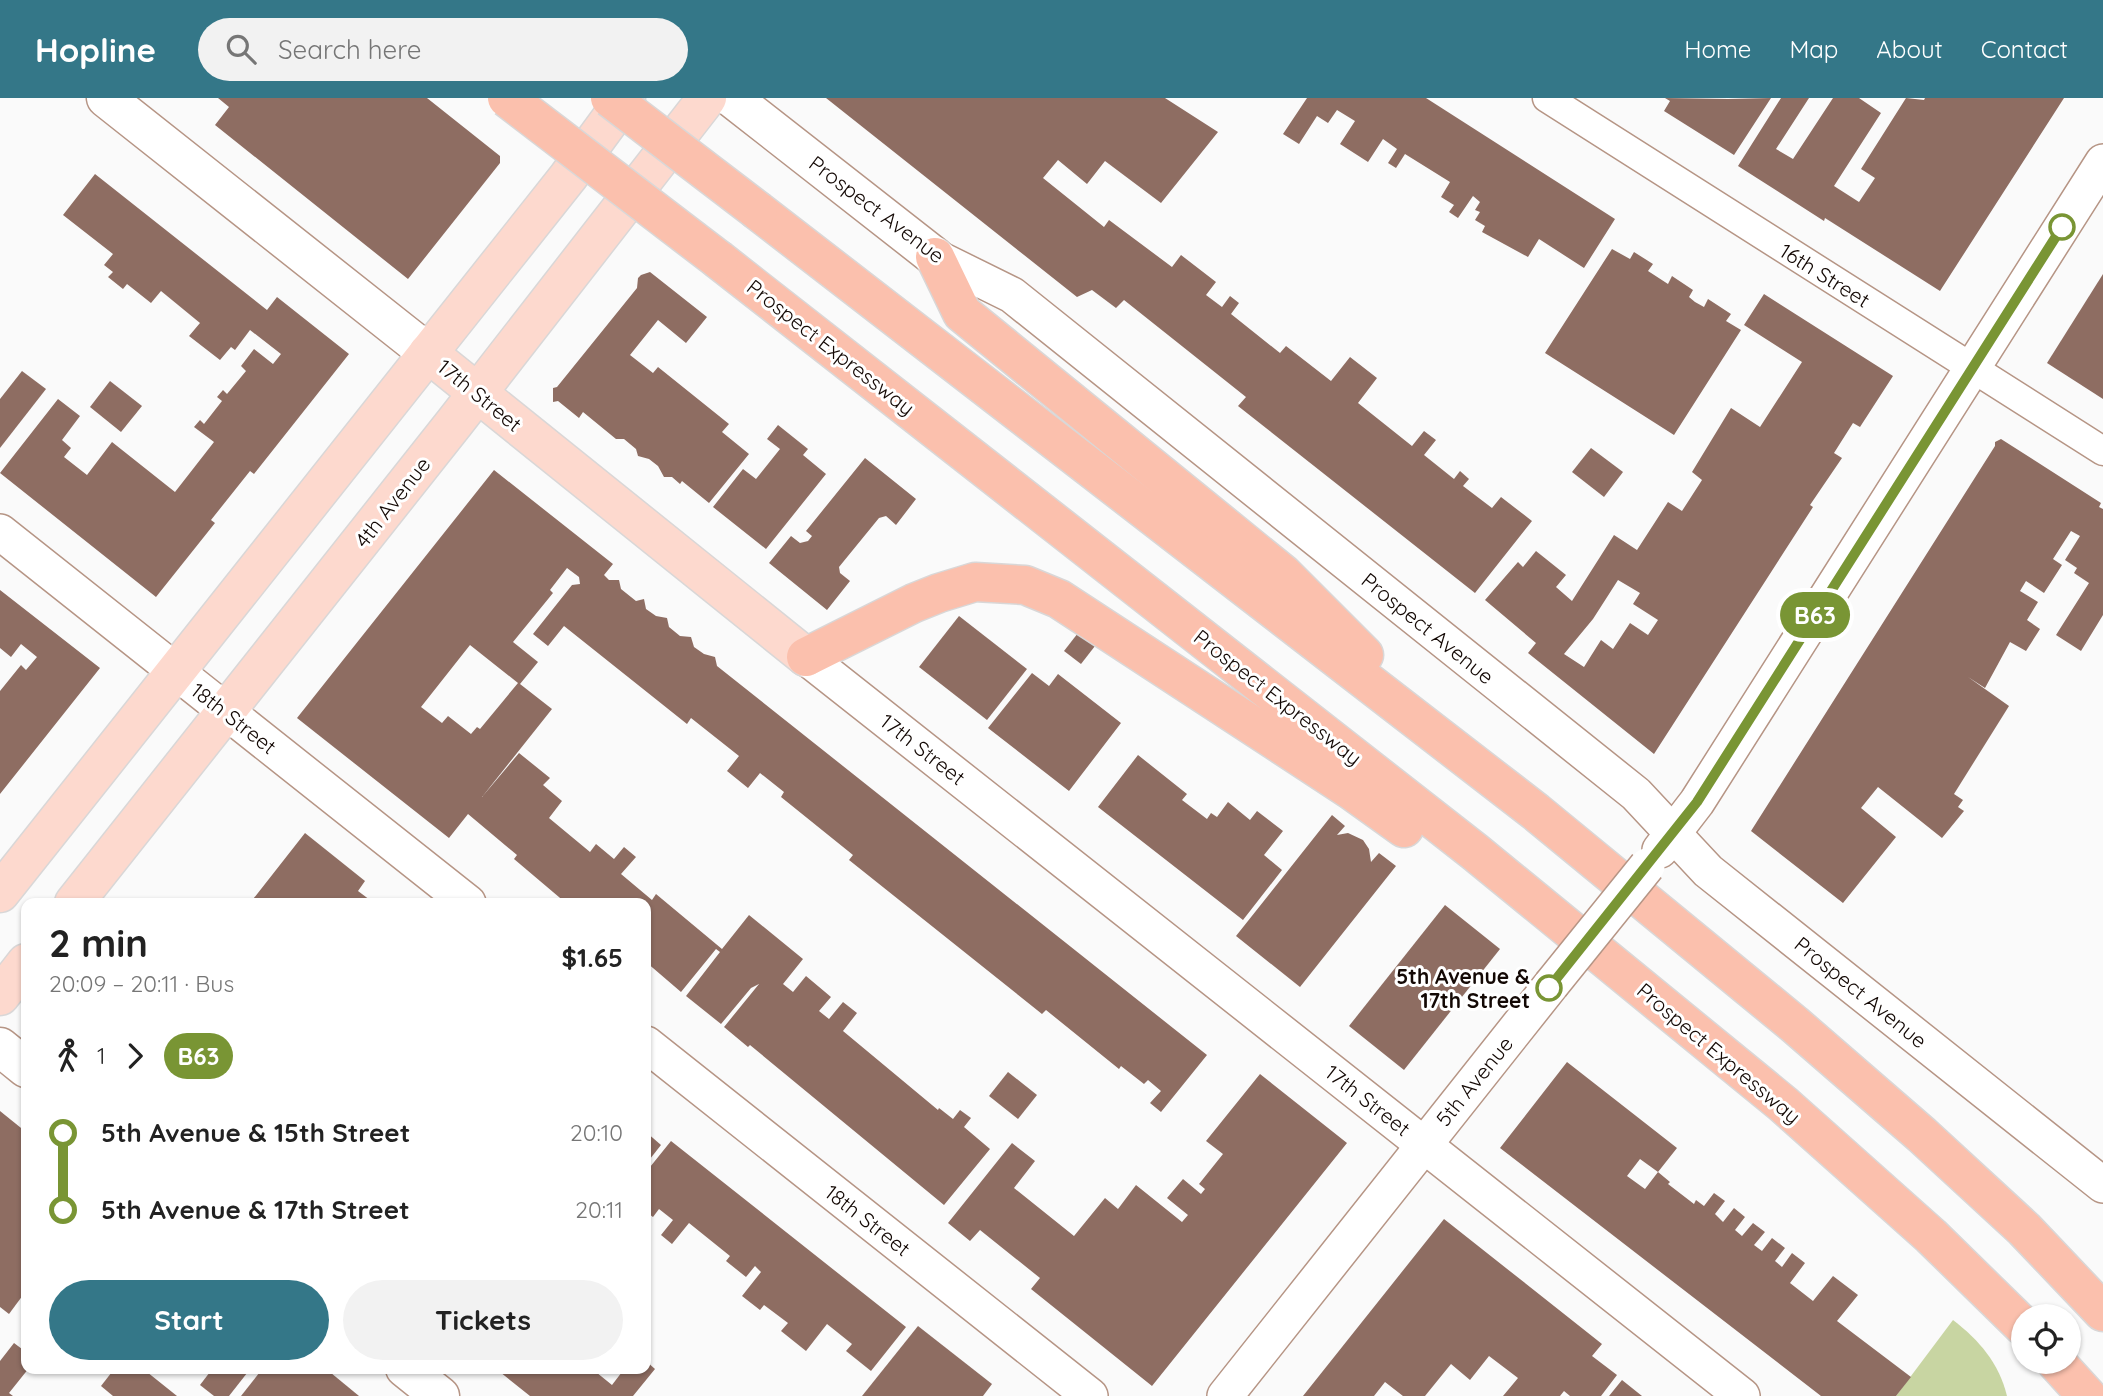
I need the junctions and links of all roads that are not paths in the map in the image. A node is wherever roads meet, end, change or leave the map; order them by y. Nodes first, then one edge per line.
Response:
1 (106, 98) edge
2 (507, 98) edge
3 (610, 98) edge
4 (626, 98) edge
5 (707, 98) edge
6 (732, 98) edge
7 (1547, 98) edge
8 (2103, 162) edge
9 (935, 257) junction
10 (428, 353) junction
11 (1972, 368) junction
12 (478, 393) junction
13 (2103, 451) edge
14 (0, 532) edge
15 (806, 657) junction
16 (176, 671) junction
17 (226, 711) junction
18 (1472, 762) junction
19 (1673, 833) junction
20 (0, 893) edge
21 (78, 898) edge
22 (462, 898) edge
23 (21, 969) edge
24 (0, 996) edge
25 (0, 1048) edge
26 (651, 1048) edge
27 (21, 1064) edge
28 (1783, 1104) junction
29 (1424, 1144) junction
30 (2103, 1185) edge
31 (2103, 1312) edge
32 (2011, 1314) edge
33 (412, 1374) edge
34 (2067, 1374) edge
35 (440, 1396) edge
36 (1090, 1396) edge
37 (1225, 1396) edge
38 (1742, 1396) edge
39 (2087, 1396) edge

1 - 10 main road, 17th Street
2 - 28 highway, Prospect Expressway, bridge
3 - 18 highway, bridge
4 - 10 main road
5 - 12 main road, 4th Avenue
6 - 9 main road, Prospect Avenue
7 - 11 street, 16th Street
8 - 11 street, 5th Avenue
9 - 18 highway
9 - 19 street, Prospect Avenue
10 - 12 main road, 17th Street
10 - 16 main road
11 - 13 street, 16th Street
11 - 19 street, 5th Avenue
12 - 15 main road, 17th Street
12 - 17 main road, 4th Avenue
14 - 16 street, 18th Street
15 - 28 highway
15 - 29 street, 17th Street
16 - 17 street, 18th Street
16 - 20 main road
17 - 21 main road, 4th Avenue
17 - 22 street, 18th Street
18 - 31 highway
19 - 29 street, 5th Avenue, bridge
19 - 30 street, Prospect Avenue
23 - 24 main road
25 - 27 main road
26 - 36 street, 18th Street
28 - 32 highway, Prospect Expressway
29 - 37 street, 5th Avenue
29 - 38 street, 17th Street
33 - 35 main road
34 - 39 highway

